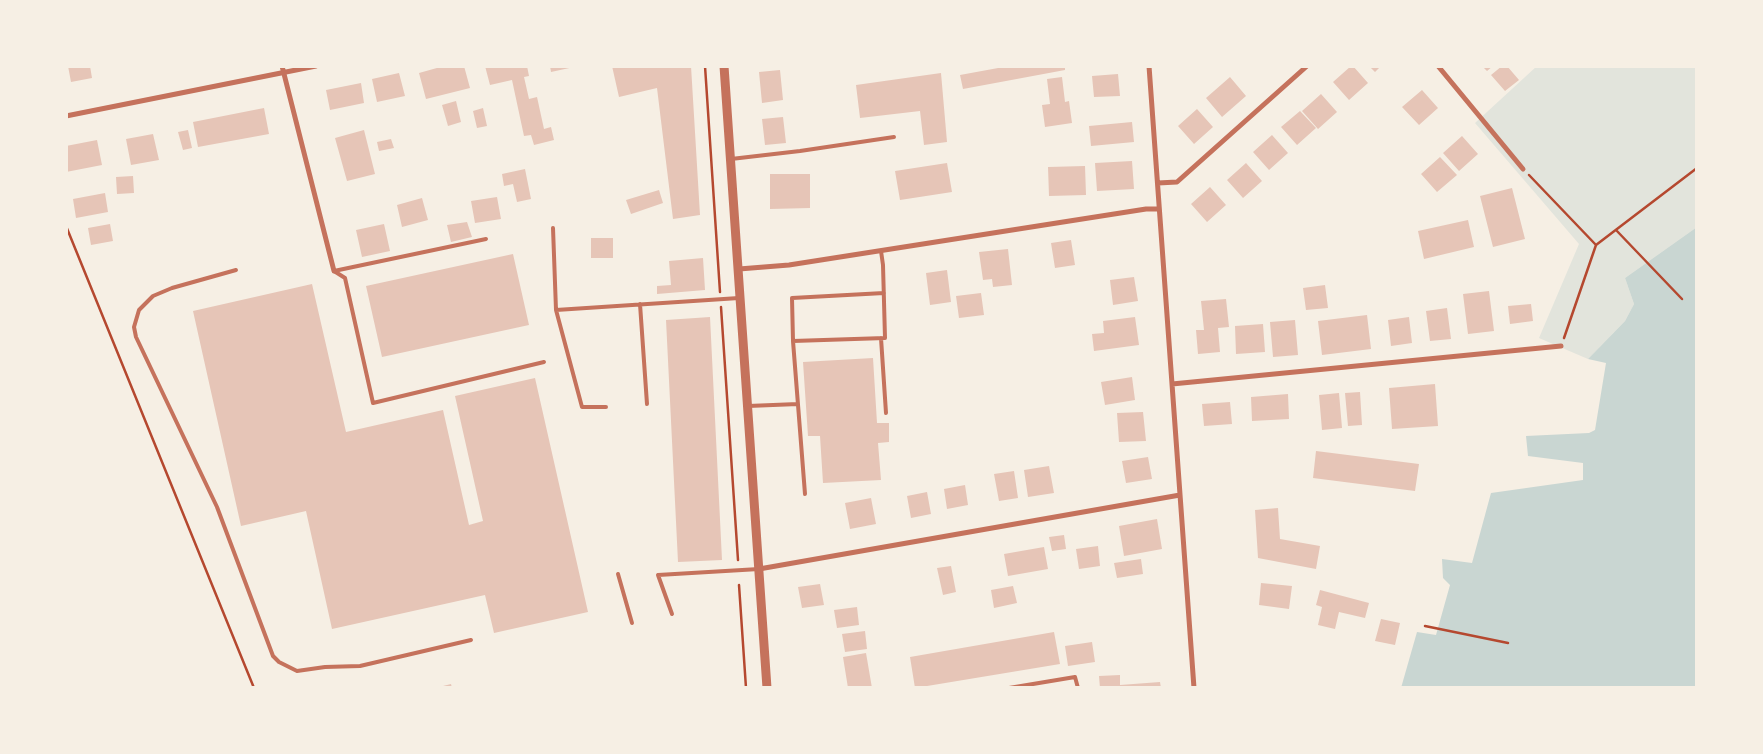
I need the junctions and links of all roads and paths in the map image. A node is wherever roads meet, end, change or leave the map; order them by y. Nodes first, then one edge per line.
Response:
1 (282, 66) edge
2 (316, 66) edge
3 (705, 66) edge
4 (724, 66) edge
5 (1149, 66) edge
6 (1307, 66) edge
7 (1438, 66) edge
8 (284, 73) junction
9 (66, 116) edge
10 (894, 137) dead end
11 (731, 159) junction
12 (1697, 168) edge
13 (1523, 169) joint
14 (1158, 183) junction
15 (1159, 209) junction
16 (66, 226) edge
17 (553, 228) dead end
18 (1616, 230) junction
19 (486, 239) dead end
20 (1596, 245) junction
21 (881, 251) junction
22 (739, 269) junction
23 (236, 270) dead end
24 (334, 271) junction
25 (884, 293) junction
26 (741, 298) junction
27 (720, 299) junction
28 (1682, 299) dead end
29 (640, 304) junction
30 (556, 310) junction
31 (881, 338) junction
32 (794, 341) junction
33 (1561, 346) joint
34 (544, 362) dead end
35 (1172, 384) junction
36 (647, 404) dead end
37 (798, 404) junction
38 (748, 406) junction
39 (606, 407) dead end
40 (886, 412) dead end
41 (805, 494) dead end
42 (1180, 495) junction
43 (738, 560) dead end
44 (759, 569) junction
45 (618, 574) dead end
46 (740, 585) dead end
47 (672, 614) dead end
48 (632, 623) dead end
49 (1425, 626) dead end
50 (471, 640) dead end
51 (1508, 643) dead end
52 (254, 688) edge
53 (746, 688) edge
54 (767, 688) edge
55 (1009, 688) edge
56 (1078, 688) edge
57 (1194, 688) edge

1 - 8 street
2 - 8 street
3 - 27 path
4 - 11 street
5 - 14 street
6 - 14 street
7 - 13 street
8 - 9 street
8 - 24 street
10 - 11 lane
11 - 22 street
12 - 18 path
13 - 20 path
14 - 15 street
15 - 21 street
15 - 35 street
16 - 52 path
17 - 30 lane
18 - 20 path
18 - 28 path
19 - 24 lane
20 - 33 path
21 - 22 street
21 - 25 lane
22 - 26 street
23 - 50 lane
24 - 34 lane
25 - 31 lane
25 - 32 lane
26 - 27 lane
26 - 38 street
27 - 29 lane
27 - 43 path
29 - 30 lane
29 - 36 lane
30 - 39 lane
31 - 32 lane
31 - 40 lane
32 - 37 lane
33 - 35 street
35 - 42 street
37 - 38 lane
37 - 41 lane
38 - 44 street
42 - 44 street
42 - 57 street
44 - 47 lane
44 - 54 street
45 - 48 lane
46 - 53 path
49 - 51 path
55 - 56 lane

